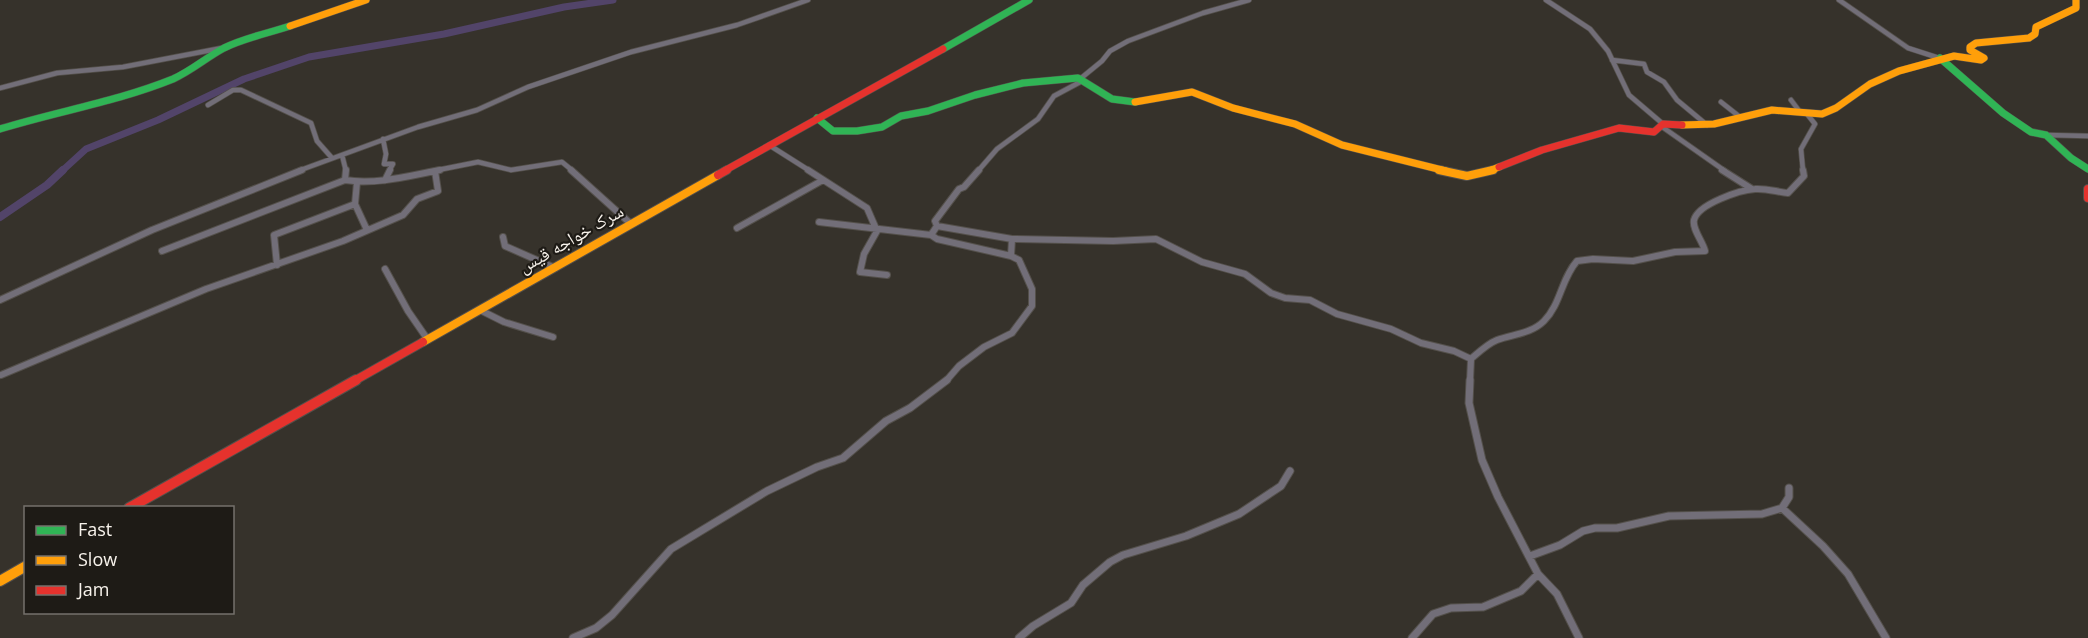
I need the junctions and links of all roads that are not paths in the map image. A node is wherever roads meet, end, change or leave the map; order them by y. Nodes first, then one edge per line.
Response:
1 (366, 0) edge
2 (808, 0) edge
3 (1029, 0) edge
4 (1249, 0) edge
5 (1546, 0) edge
6 (1839, 0) edge
7 (2076, 0) edge
8 (224, 49) junction
9 (1940, 58) junction
10 (1612, 60) junction
11 (1081, 80) junction
12 (0, 88) edge
13 (1791, 100) dead end
14 (1721, 102) dead end
15 (208, 105) dead end
16 (1803, 113) junction
17 (1740, 117) junction
18 (817, 118) junction
19 (1662, 125) junction
20 (1707, 125) junction
21 (0, 129) edge
22 (2046, 135) junction
23 (2088, 136) edge
24 (383, 139) junction
25 (769, 146) junction
26 (342, 154) junction
27 (332, 158) junction
28 (2088, 169) edge
29 (435, 171) junction
30 (345, 180) junction
31 (385, 180) junction
32 (823, 180) junction
33 (357, 182) junction
34 (1752, 189) junction
35 (2088, 189) edge
36 (2088, 198) edge
37 (355, 204) junction
38 (819, 222) dead end
39 (632, 224) junction
40 (937, 226) junction
41 (736, 228) dead end
42 (875, 228) junction
43 (367, 230) junction
44 (931, 235) junction
45 (503, 237) dead end
46 (1012, 239) junction
47 (162, 251) dead end
48 (1011, 256) junction
49 (277, 266) junction
50 (555, 268) junction
51 (385, 269) dead end
52 (887, 275) dead end
53 (0, 300) edge
54 (480, 310) junction
55 (553, 337) dead end
56 (428, 340) junction
57 (1471, 359) junction
58 (1, 375) edge
59 (1290, 471) dead end
60 (1790, 488) dead end
61 (131, 506) edge
62 (1782, 508) junction
63 (1530, 556) junction
64 (24, 567) edge
65 (1538, 574) junction
66 (0, 581) edge
67 (573, 638) edge
68 (1019, 638) edge
69 (1412, 638) edge
70 (1580, 638) edge
71 (1886, 638) edge

1 - 8 street
2 - 24 street
3 - 18 street, سرک خواجه قیس
4 - 11 street
5 - 10 street
6 - 9 street
7 - 9 street
8 - 12 street
8 - 21 street
9 - 16 street
9 - 22 street
10 - 19 street
10 - 20 street
11 - 18 street
11 - 19 street
11 - 40 street
13 - 16 street
14 - 17 street
15 - 27 street
16 - 17 street
16 - 34 street
17 - 20 street
18 - 25 street, سرک خواجه قیس
19 - 20 street
19 - 34 street
22 - 23 street
22 - 28 street
24 - 26 street
24 - 31 street
25 - 32 street
25 - 39 street, سرک خواجه قیس
26 - 27 street
26 - 30 street
27 - 53 street
29 - 31 street
29 - 39 street
29 - 43 street
30 - 33 street
30 - 47 street
31 - 33 street
32 - 41 street
32 - 42 street
33 - 37 street
34 - 57 street
35 - 36 street
37 - 43 street
37 - 49 street
38 - 42 street
39 - 50 street, سرک خواجه قیس
40 - 44 street
40 - 46 street
42 - 44 street
42 - 52 street
43 - 49 street
44 - 48 street
45 - 50 street
46 - 48 street
46 - 57 street
48 - 67 street
49 - 58 street
50 - 54 street, سرک خواجه قیس
51 - 56 street
54 - 55 street
54 - 56 street, سرک خواجه قیس
56 - 61 street, سرک خواجه قیس
57 - 63 street
59 - 68 street
60 - 62 street
62 - 63 street
62 - 71 street
63 - 65 street
64 - 66 street
65 - 69 street
65 - 70 street

